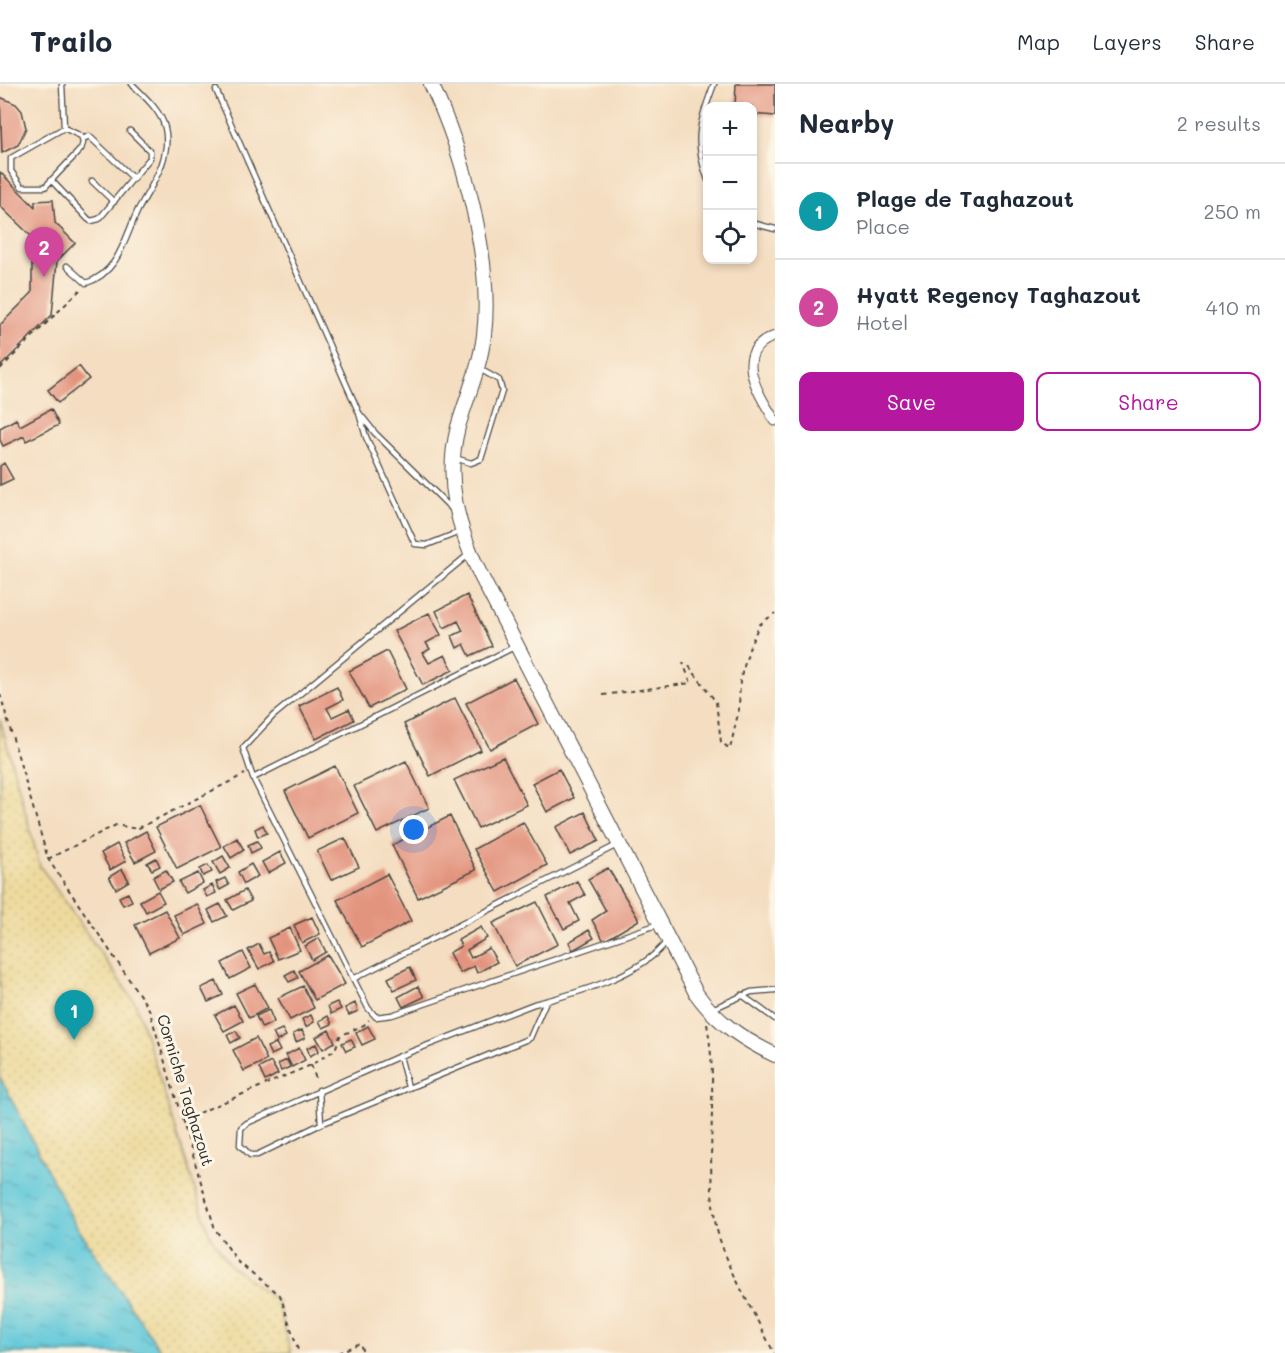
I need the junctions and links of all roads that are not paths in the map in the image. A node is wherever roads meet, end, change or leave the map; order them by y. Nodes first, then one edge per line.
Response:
1 (62, 84) edge
2 (132, 84) edge
3 (431, 84) edge
4 (714, 84) edge
5 (216, 90) dead end
6 (64, 128) junction
7 (130, 131) dead end
8 (83, 139) junction
9 (703, 161) edge
10 (134, 179) junction
11 (51, 180) junction
12 (92, 181) dead end
13 (114, 202) junction
14 (757, 224) edge
15 (775, 229) edge
16 (67, 266) dead end
17 (775, 336) edge
18 (478, 368) junction
19 (359, 413) junction
20 (775, 421) edge
21 (452, 458) junction
22 (455, 512) junction
23 (462, 531) junction
24 (470, 553) junction
25 (517, 645) junction
26 (253, 778) junction
27 (619, 844) junction
28 (660, 924) junction
29 (668, 940) junction
30 (355, 978) junction
31 (775, 990) edge
32 (742, 995) junction
33 (546, 1001) junction
34 (707, 1007) junction
35 (775, 1019) edge
36 (775, 1055) edge
37 (400, 1056) junction
38 (408, 1087) junction
39 (320, 1090) junction
40 (321, 1124) junction

1 - 6 lane
2 - 16 lane
3 - 18 street
4 - 9 lane
5 - 19 lane
6 - 8 lane
6 - 11 lane
7 - 10 lane
8 - 10 lane
8 - 11 lane
10 - 13 lane
11 - 13 lane
12 - 13 lane
14 - 15 lane
17 - 20 street
18 - 21 street
18 - 21 lane
19 - 22 lane
19 - 23 lane
21 - 22 street
22 - 23 street
23 - 24 street
24 - 25 street
24 - 26 lane
25 - 26 lane
25 - 27 street
26 - 30 lane
27 - 28 street
27 - 30 lane
28 - 29 street
28 - 30 lane
29 - 33 lane
29 - 34 street
31 - 32 lane
32 - 34 lane
32 - 35 lane
33 - 37 lane
33 - 38 lane
34 - 36 street
37 - 38 lane
37 - 39 lane
38 - 40 lane
39 - 40 lane
39 - 40 lane

